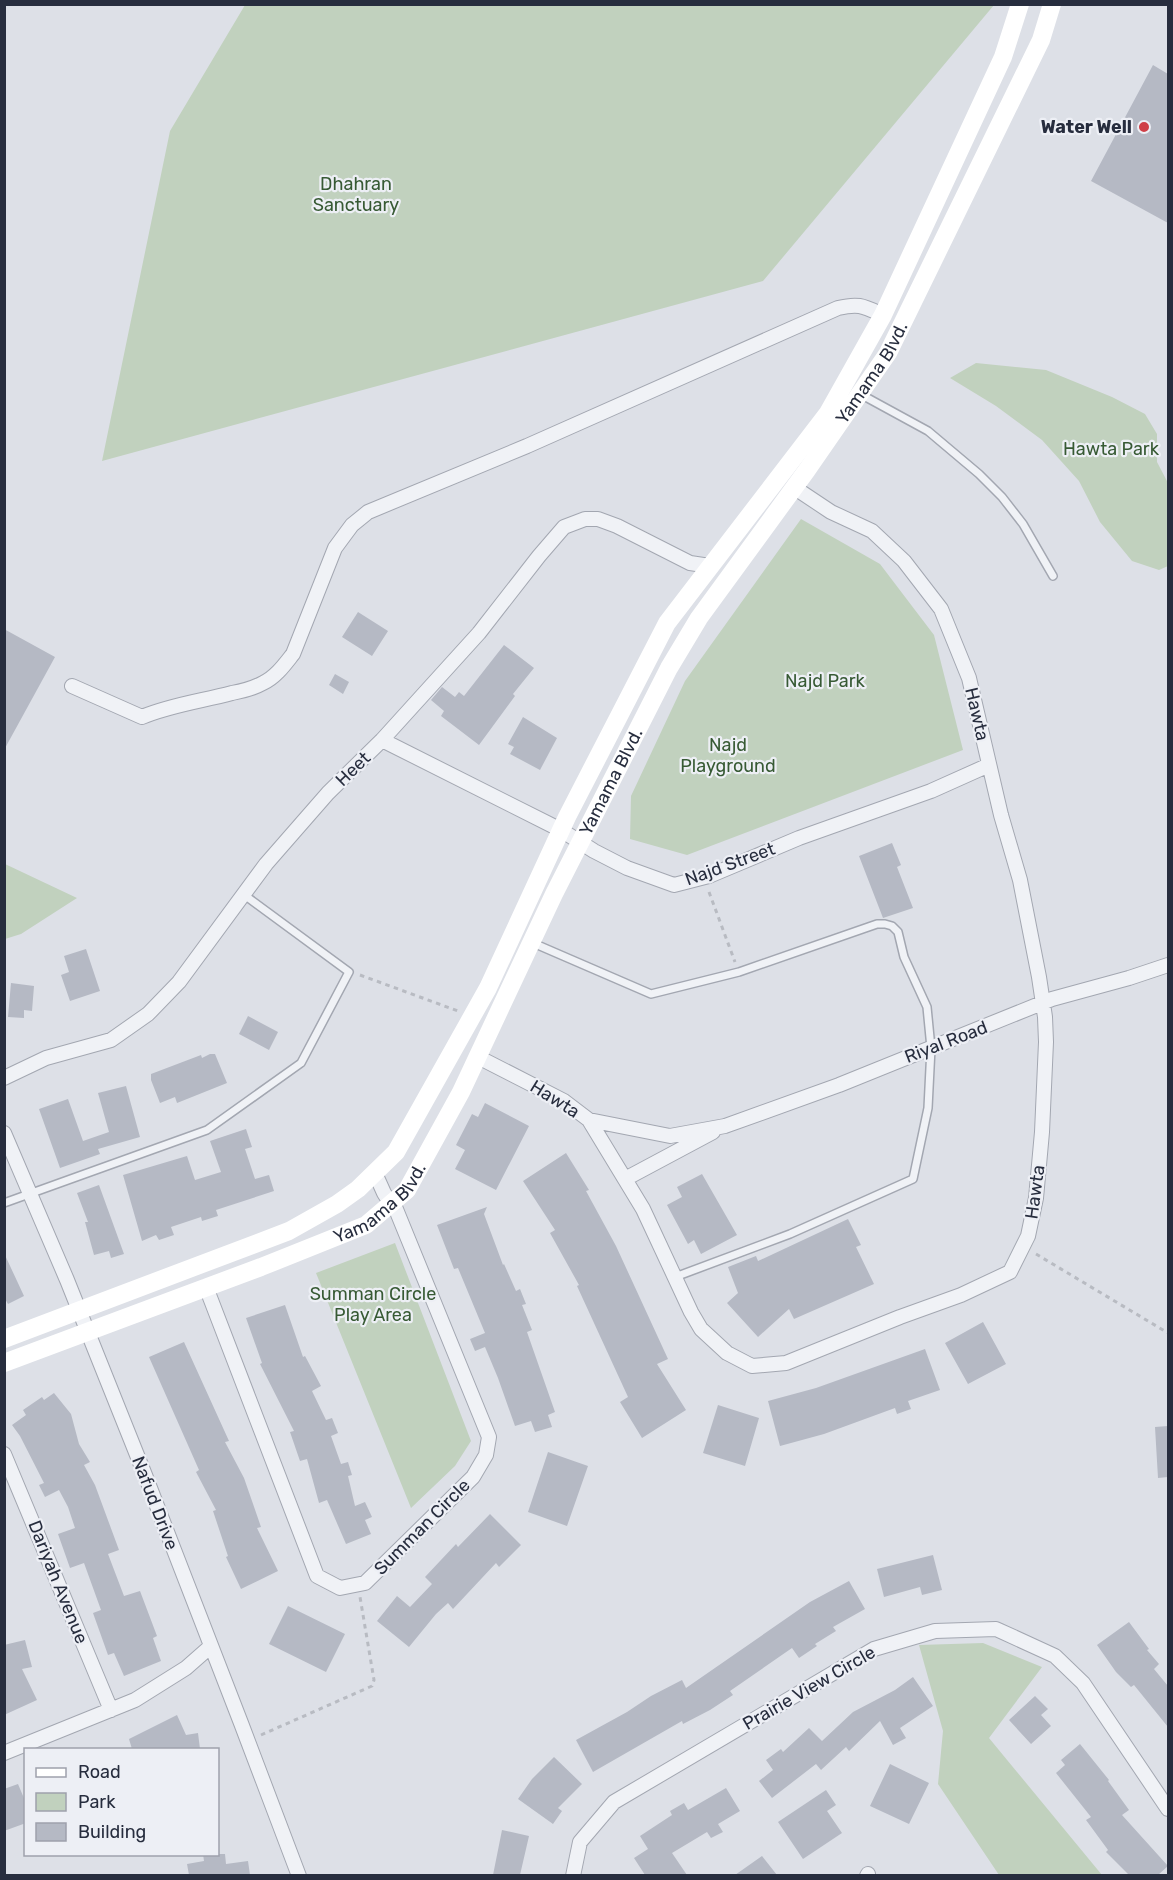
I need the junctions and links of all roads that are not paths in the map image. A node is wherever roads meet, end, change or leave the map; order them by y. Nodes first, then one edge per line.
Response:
1 (1020, 4) edge
2 (1052, 4) edge
3 (883, 315) junction
4 (860, 394) junction
5 (795, 488) junction
6 (710, 566) junction
7 (1053, 576) dead end
8 (72, 686) dead end
9 (382, 740) junction
10 (989, 765) junction
11 (561, 830) junction
12 (580, 842) junction
13 (243, 894) junction
14 (531, 942) junction
15 (1168, 965) edge
16 (1043, 1003) junction
17 (931, 1048) junction
18 (478, 1057) junction
19 (4, 1078) edge
20 (589, 1120) junction
21 (725, 1126) junction
22 (4, 1133) edge
23 (375, 1173) junction
24 (625, 1179) junction
25 (30, 1192) junction
26 (4, 1203) edge
27 (392, 1203) junction
28 (675, 1276) junction
29 (206, 1287) junction
30 (79, 1310) junction
31 (87, 1332) junction
32 (4, 1339) edge
33 (4, 1363) edge
34 (4, 1454) edge
35 (211, 1646) junction
36 (111, 1710) junction
37 (4, 1753) edge
38 (1168, 1809) edge
39 (299, 1875) edge
40 (573, 1875) edge

1 - 3 main road, Yamama Blvd.
2 - 4 main road, Yamama Blvd.
3 - 6 main road, Yamama Blvd.
3 - 8 street
4 - 5 main road, Yamama Blvd.
4 - 7 lane
5 - 10 street, Hawta
5 - 12 main road, Yamama Blvd.
6 - 9 street, Heet
6 - 11 main road, Yamama Blvd.
9 - 11 street, Najd Street
9 - 13 street, Heet
10 - 12 street, Najd Street
10 - 16 street, Hawta
11 - 12 street, Najd Street
11 - 23 main road, Yamama Blvd.
12 - 14 main road, Yamama Blvd.
13 - 19 street, Heet
13 - 25 lane
14 - 17 lane
14 - 18 main road, Yamama Blvd.
15 - 16 street, Riyal Road
16 - 17 street, Riyal Road
16 - 28 street, Hawta
17 - 21 street, Riyal Road
17 - 28 lane
18 - 20 street, Hawta
18 - 27 main road, Yamama Blvd.
20 - 21 street, Riyal Road
20 - 24 street, Hawta
21 - 24 street, Riyal Road
22 - 25 street, Nafud Drive
23 - 27 street, Summan Circle
23 - 30 main road, Yamama Blvd.
24 - 28 street, Hawta
25 - 26 lane
25 - 30 street, Nafud Drive
27 - 29 main road, Yamama Blvd.
27 - 29 street, Summan Circle
29 - 31 main road, Yamama Blvd.
30 - 31 street, Nafud Drive
30 - 32 main road, Yamama Blvd.
31 - 33 main road, Yamama Blvd.
31 - 35 street, Nafud Drive
34 - 36 street, Dariyah Avenue
35 - 36 street
35 - 39 street, Nafud Drive
36 - 37 street
38 - 40 street, Prairie View Circle

